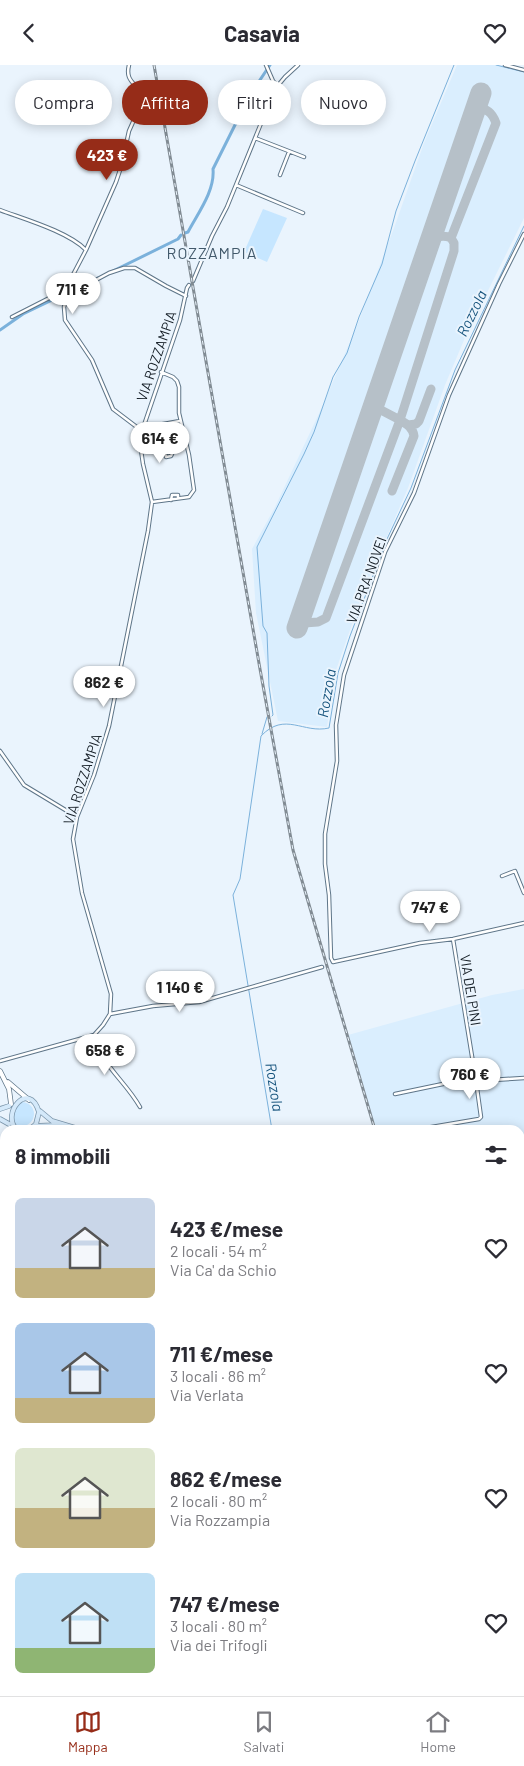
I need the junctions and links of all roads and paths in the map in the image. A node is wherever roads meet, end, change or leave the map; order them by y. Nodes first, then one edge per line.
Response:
1 (128, 65) edge
2 (298, 65) edge
3 (505, 65) edge
4 (267, 67) edge
5 (524, 69) edge
6 (273, 80) edge
7 (282, 80) edge
8 (261, 125) edge
9 (255, 139) junction
10 (289, 152) junction
11 (304, 157) dead end
12 (280, 175) dead end
13 (236, 185) junction
14 (0, 211) edge
15 (303, 213) dead end
16 (524, 234) edge
17 (86, 250) junction
18 (193, 281) dead end
19 (190, 285) dead end
20 (67, 293) junction
21 (186, 296) junction
22 (12, 317) dead end
23 (161, 372) junction
24 (180, 421) junction
25 (166, 424) junction
26 (142, 431) junction
27 (152, 503) junction
28 (0, 751) edge
29 (77, 817) junction
30 (502, 877) dead end
31 (524, 893) edge
32 (524, 923) edge
33 (453, 939) junction
34 (322, 967) dead end
35 (110, 1014) junction
36 (94, 1035) junction
37 (0, 1061) edge
38 (0, 1071) edge
39 (524, 1078) edge
40 (5, 1079) junction
41 (476, 1081) junction
42 (395, 1094) dead end
43 (30, 1100) junction
44 (10, 1105) junction
45 (140, 1107) dead end
46 (0, 1109) edge
47 (38, 1109) junction
48 (0, 1119) edge
49 (10, 1124) joint
50 (35, 1125) edge
51 (47, 1125) edge
52 (63, 1125) joint
53 (444, 1125) edge

1 - 17 street
2 - 7 street
3 - 5 street
4 - 6 street
8 - 9 street
9 - 10 street
9 - 13 street
10 - 11 street
10 - 12 street
13 - 15 street
13 - 18 street
14 - 17 street
16 - 33 street, VIA PRA' NOVEI
17 - 20 street
19 - 21 street, VIA ROZZAMPIA
20 - 21 street
20 - 22 street
20 - 26 street
21 - 23 street, VIA ROZZAMPIA
23 - 24 street
23 - 26 street, VIA ROZZAMPIA
24 - 25 street
24 - 27 street
25 - 25 street
26 - 27 street, VIA ROZZAMPIA
27 - 29 street, VIA ROZZAMPIA
28 - 29 street
29 - 35 street, VIA ROZZAMPIA
30 - 31 street
32 - 33 street
33 - 41 street, VIA DEI PINI
34 - 35 street
35 - 36 street
36 - 37 street
36 - 45 street
38 - 40 main road
39 - 41 street
40 - 43 main road
40 - 44 main road
41 - 42 street
41 - 53 street, VIA DEI PINI
43 - 44 main road
43 - 47 main road
44 - 46 main road
44 - 49 main road
47 - 50 main road
47 - 52 main road
48 - 49 main road
51 - 52 main road

